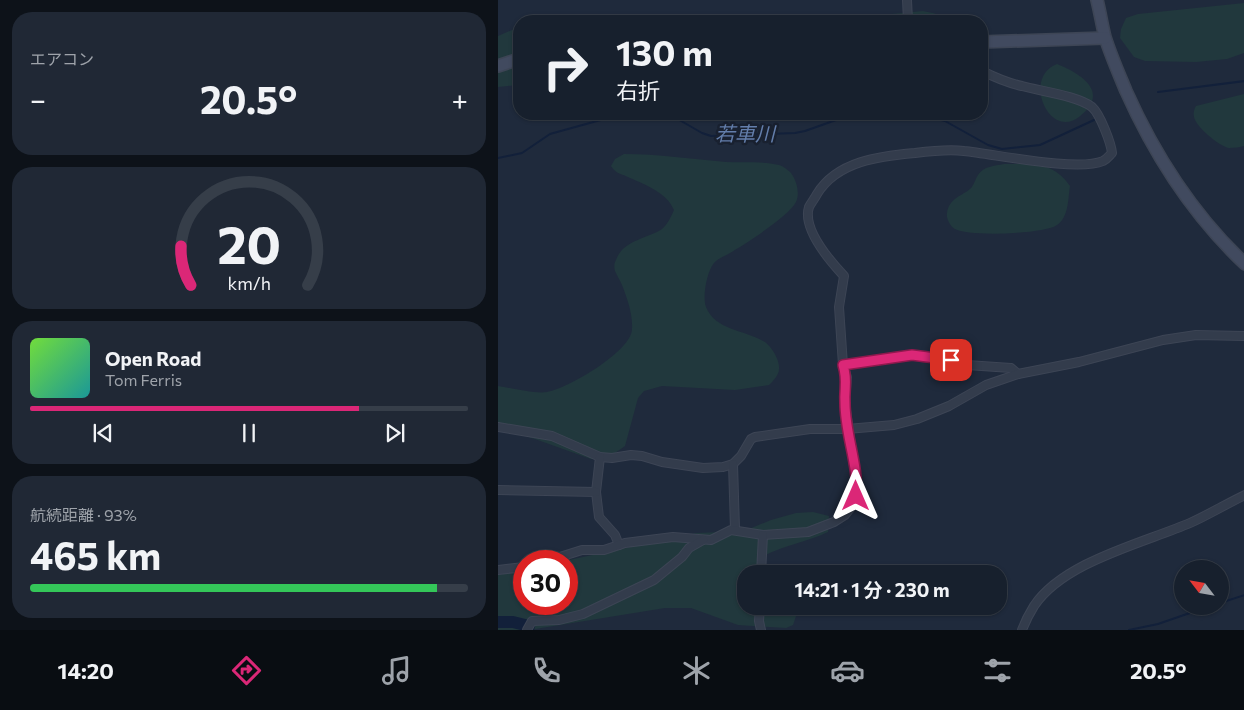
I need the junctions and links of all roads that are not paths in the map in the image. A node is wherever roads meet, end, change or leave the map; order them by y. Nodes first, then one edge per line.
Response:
1 (907, 0) edge
2 (1097, 0) edge
3 (908, 15) edge
4 (1105, 38) junction
5 (988, 42) edge
6 (513, 61) edge
7 (498, 66) edge
8 (988, 74) edge
9 (1244, 264) edge
10 (1244, 336) edge
11 (843, 365) junction
12 (1018, 374) junction
13 (498, 427) edge
14 (847, 429) junction
15 (600, 457) junction
16 (733, 464) junction
17 (498, 490) edge
18 (596, 492) junction
19 (1244, 495) edge
20 (735, 529) junction
21 (763, 535) junction
22 (703, 540) junction
23 (620, 545) junction
24 (578, 551) edge
25 (762, 565) edge
26 (513, 568) edge
27 (498, 570) edge
28 (759, 615) edge
29 (528, 628) edge
30 (761, 630) edge
31 (1022, 630) edge

1 - 3 street
2 - 4 street
4 - 5 street
4 - 9 street
6 - 7 street
8 - 11 street
10 - 12 street
11 - 12 street
11 - 14 street
12 - 14 street
13 - 15 street
14 - 16 street
14 - 21 street
15 - 16 street
15 - 18 street
16 - 20 street
17 - 18 street
18 - 23 street
19 - 31 street
20 - 21 street
20 - 22 street
21 - 25 street
22 - 23 street
22 - 29 street
23 - 24 street
26 - 27 street
28 - 30 street

